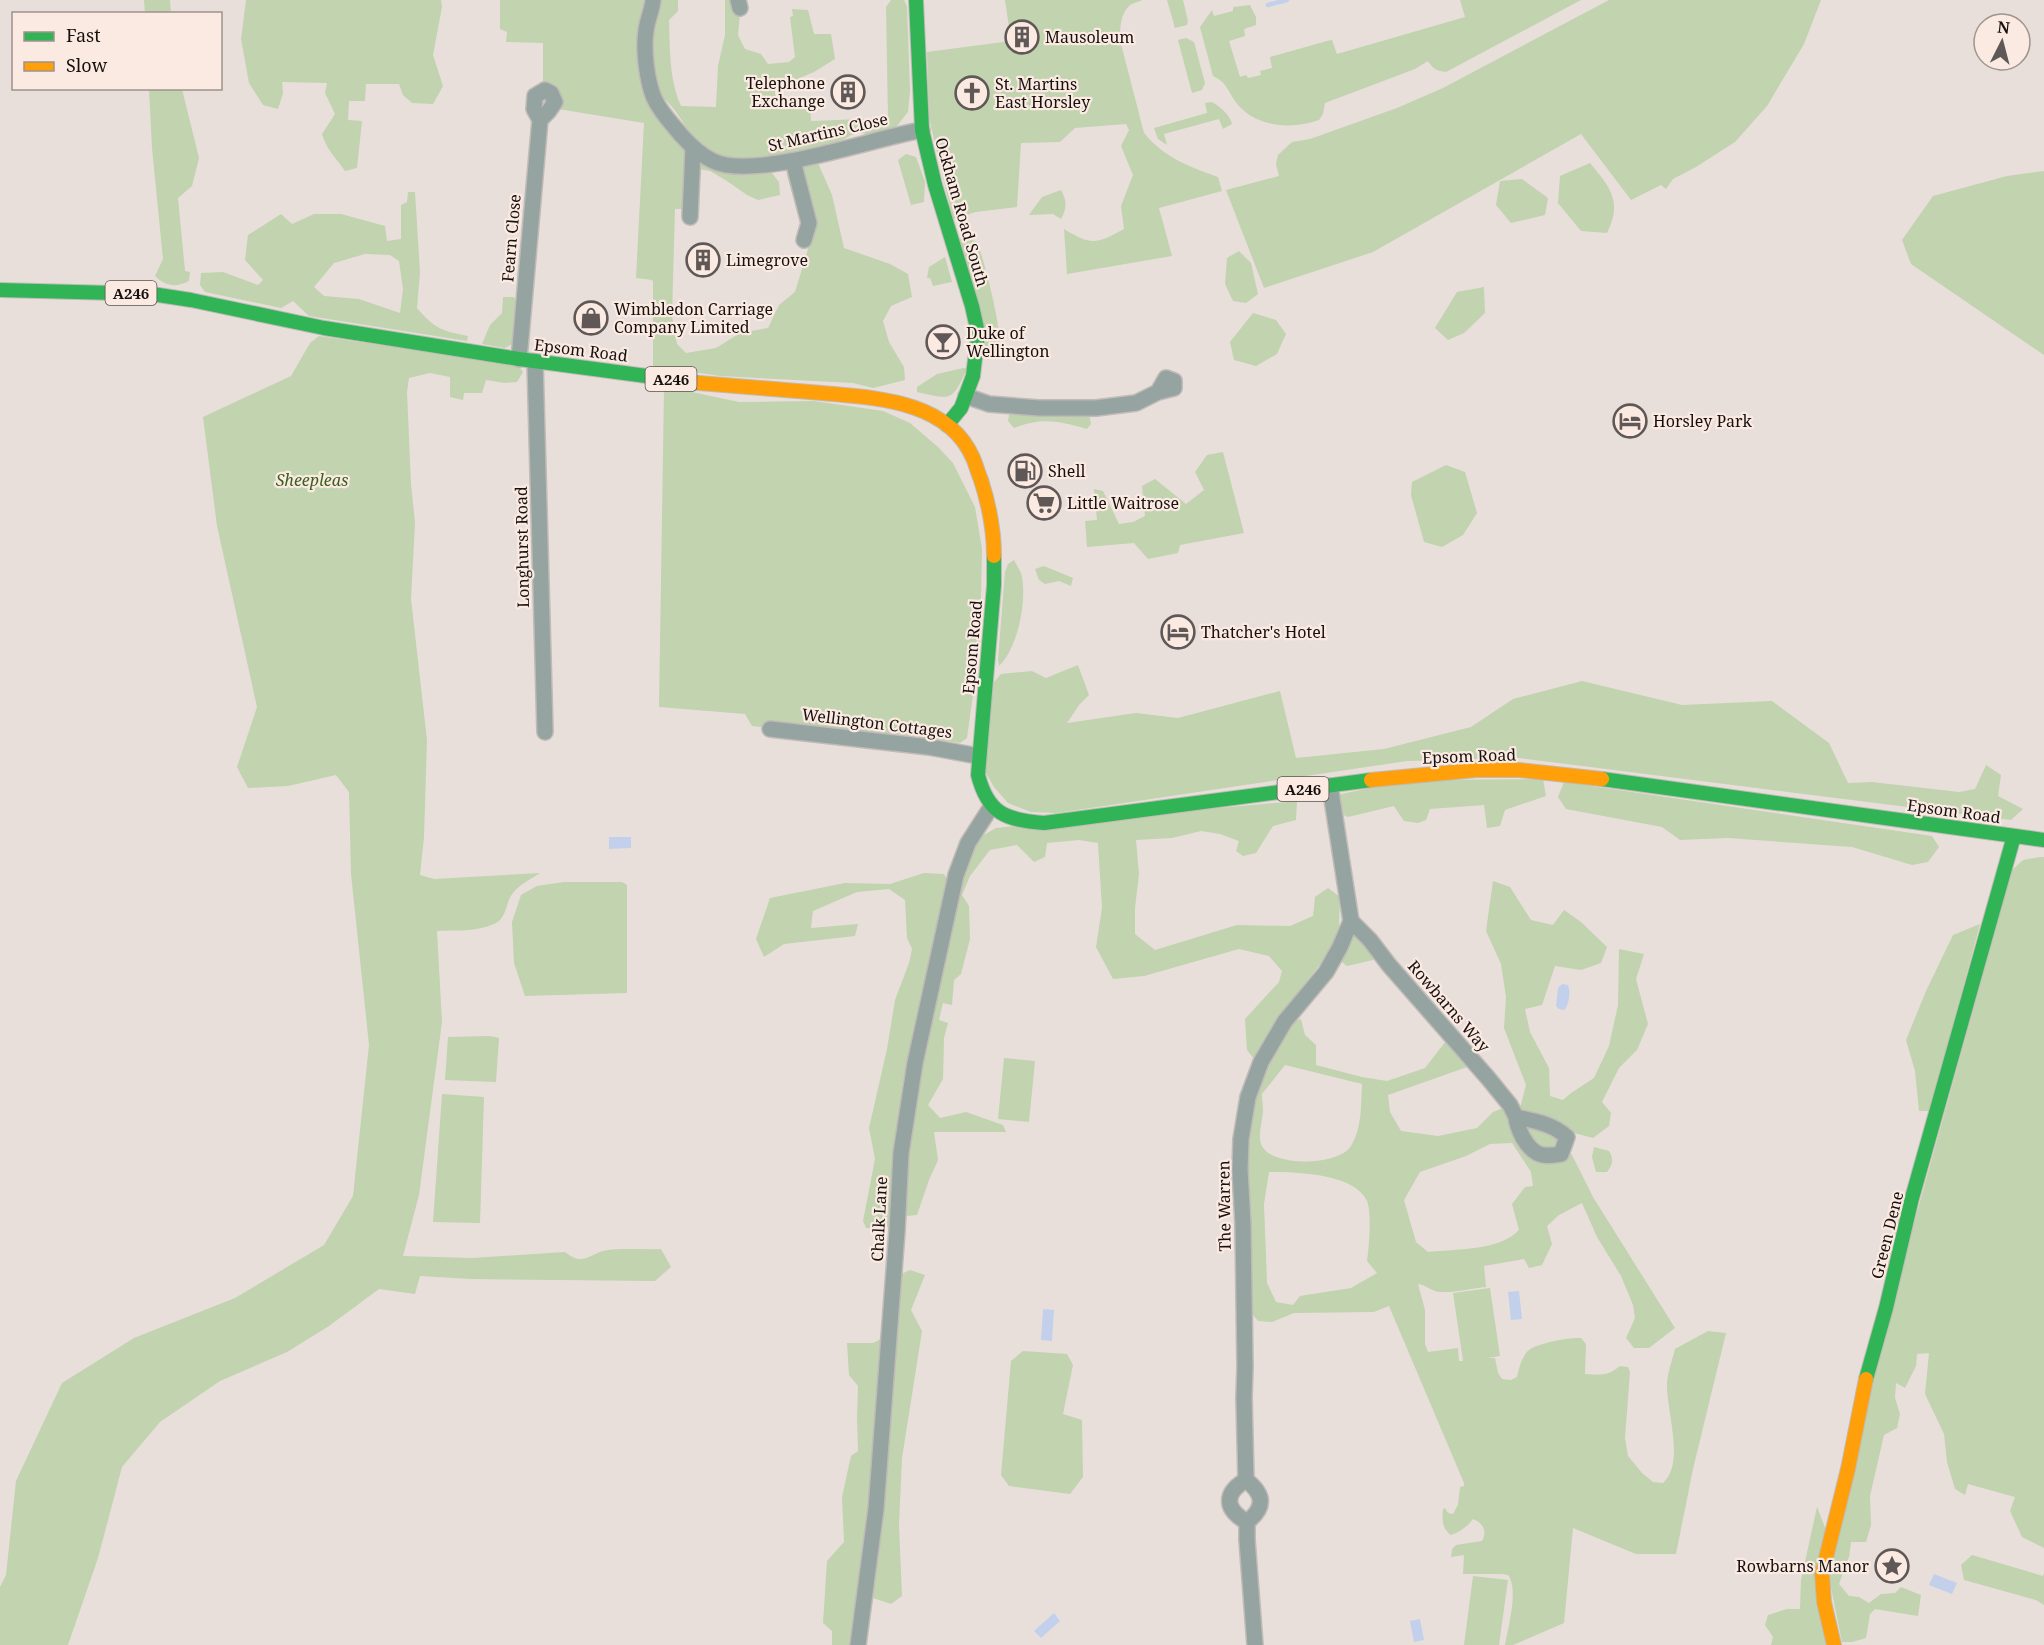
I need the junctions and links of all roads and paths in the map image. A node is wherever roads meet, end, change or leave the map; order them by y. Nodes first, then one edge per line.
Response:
1 (653, 0) edge
2 (916, 0) edge
3 (540, 120) dead end
4 (922, 130) junction
5 (693, 148) junction
6 (793, 160) junction
7 (690, 217) dead end
8 (804, 240) dead end
9 (0, 291) edge
10 (519, 359) junction
11 (535, 361) junction
12 (1158, 392) dead end
13 (966, 396) junction
14 (947, 425) junction
15 (770, 729) dead end
16 (545, 732) dead end
17 (978, 756) junction
18 (1330, 786) junction
19 (991, 807) junction
20 (2014, 836) junction
21 (2044, 840) edge
22 (1351, 921) junction
23 (1516, 1117) dead end
24 (1246, 1480) junction
25 (1247, 1522) junction
26 (858, 1645) edge
27 (1255, 1645) edge
28 (1834, 1645) edge

1 - 5 street, St Martins Close
2 - 4 main road, Ockham Road South
3 - 10 street, Fearn Close
4 - 6 street, St Martins Close
4 - 13 main road, Ockham Road South
5 - 6 street, St Martins Close
5 - 7 street
6 - 8 street
9 - 10 main road, Epsom Road / A246
10 - 11 main road, Epsom Road / A246
11 - 14 main road, Epsom Road / A246
11 - 16 street, Longhurst Road
12 - 13 street
13 - 14 main road, Ockham Road South
14 - 17 main road, Epsom Road / A246
15 - 17 street, Wellington Cottages
17 - 19 main road, Epsom Road / A246
18 - 19 main road, Epsom Road / A246
18 - 20 main road, Epsom Road / A246
18 - 22 street
19 - 26 street, Chalk Lane
20 - 21 main road, A246
20 - 28 main road, Green Dene
22 - 23 street, Rowbarns Way
22 - 24 street, The Warren
24 - 25 street, The Warren
24 - 25 street
25 - 27 street, The Warren

